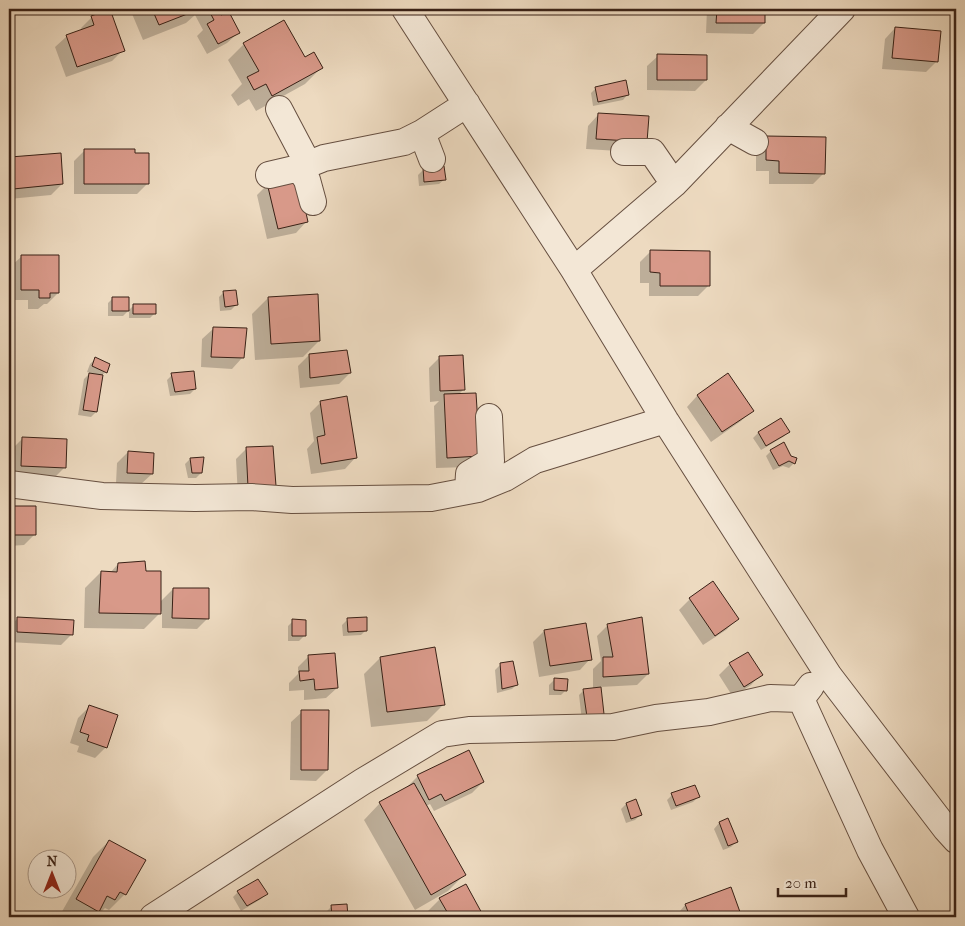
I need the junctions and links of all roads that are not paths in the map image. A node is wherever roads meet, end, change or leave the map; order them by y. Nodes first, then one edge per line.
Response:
1 (842, 9) edge
2 (414, 12) edge
3 (467, 104) junction
4 (279, 109) dead end
5 (728, 127) junction
6 (422, 133) junction
7 (755, 142) dead end
8 (624, 152) dead end
9 (432, 159) dead end
10 (303, 166) junction
11 (269, 175) dead end
12 (674, 184) junction
13 (313, 202) dead end
14 (574, 270) junction
15 (489, 417) dead end
16 (665, 420) junction
17 (9, 484) edge
18 (468, 490) junction
19 (829, 676) junction
20 (801, 699) junction
21 (956, 840) edge
22 (153, 917) edge
23 (906, 917) edge

1 - 5 street
2 - 3 street
3 - 6 street
3 - 14 street
4 - 10 street
5 - 7 street
5 - 12 street
6 - 9 street
6 - 10 street
8 - 12 street
10 - 11 street
10 - 13 street
12 - 14 street
14 - 16 street
15 - 18 street
16 - 18 street
16 - 19 street
17 - 18 street
19 - 20 street
19 - 21 street
20 - 22 street
20 - 23 street

